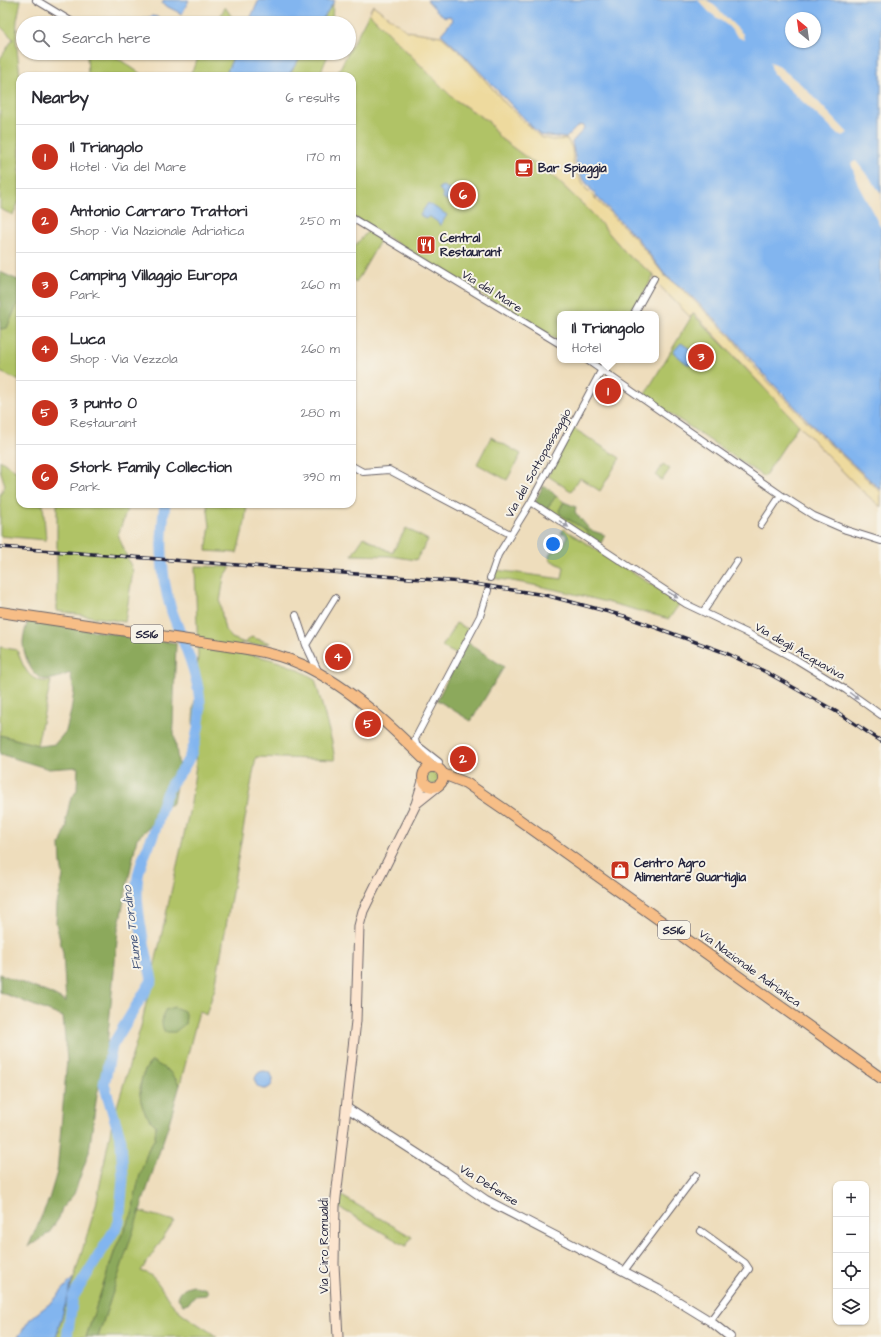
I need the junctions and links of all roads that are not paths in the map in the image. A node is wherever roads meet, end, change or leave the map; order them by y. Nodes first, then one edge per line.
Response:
1 (36, 0) edge
2 (62, 16) edge
3 (356, 220) edge
4 (654, 278) dead end
5 (636, 311) edge
6 (557, 342) edge
7 (592, 363) edge
8 (606, 363) edge
9 (602, 370) junction
10 (356, 468) edge
11 (781, 495) junction
12 (531, 502) junction
13 (761, 525) dead end
14 (510, 534) junction
15 (881, 541) edge
16 (737, 561) dead end
17 (490, 578) tunnel mouth
18 (488, 590) tunnel mouth
19 (335, 598) dead end
20 (0, 612) edge
21 (703, 612) junction
22 (296, 615) dead end
23 (306, 645) junction
24 (316, 672) junction
25 (881, 715) edge
26 (412, 747) junction
27 (438, 769) junction
28 (423, 779) junction
29 (466, 783) junction
30 (438, 786) junction
31 (416, 804) junction
32 (881, 1078) edge
33 (347, 1108) junction
34 (696, 1175) dead end
35 (701, 1231) dead end
36 (624, 1271) junction
37 (710, 1321) junction
38 (338, 1337) edge
39 (730, 1337) edge

1 - 2 street
3 - 6 street, Via del Mare
4 - 5 street
7 - 9 street
8 - 9 street, Via del Sottopassaggio
9 - 11 street
9 - 12 street, Via del Sottopassaggio
10 - 14 street
11 - 13 street
11 - 15 street
12 - 14 street, Via del Sottopassaggio
12 -> 21 street, Via degli Acquaviva
14 - 17 street, Via del Sottopassaggio
16 - 21 street
18 - 27 street
19 - 23 street
20 - 24 main road, Via Nazionale Adriatica / SS16
21 -> 25 street, Via degli Acquaviva
22 - 23 street
23 - 24 street
24 - 26 main road, Via Nazionale Adriatica / SS16
26 - 27 main road, Via Nazionale Adriatica / SS16
26 - 28 main road
27 - 28 main road
27 - 29 main road, Via Nazionale Adriatica / SS16
27 - 30 main road
28 - 30 main road
28 - 31 main road, Via Ciro Romualdi
29 - 30 main road
29 - 32 main road, Via Nazionale Adriatica / SS16
30 - 31 main road
31 - 33 main road, Via Ciro Romualdi
33 - 36 street, Via Defense
33 - 38 main road, Via Ciro Romualdi
34 - 36 street
35 - 37 street
36 - 37 street, Via Defense
37 - 39 street, Via Defense

